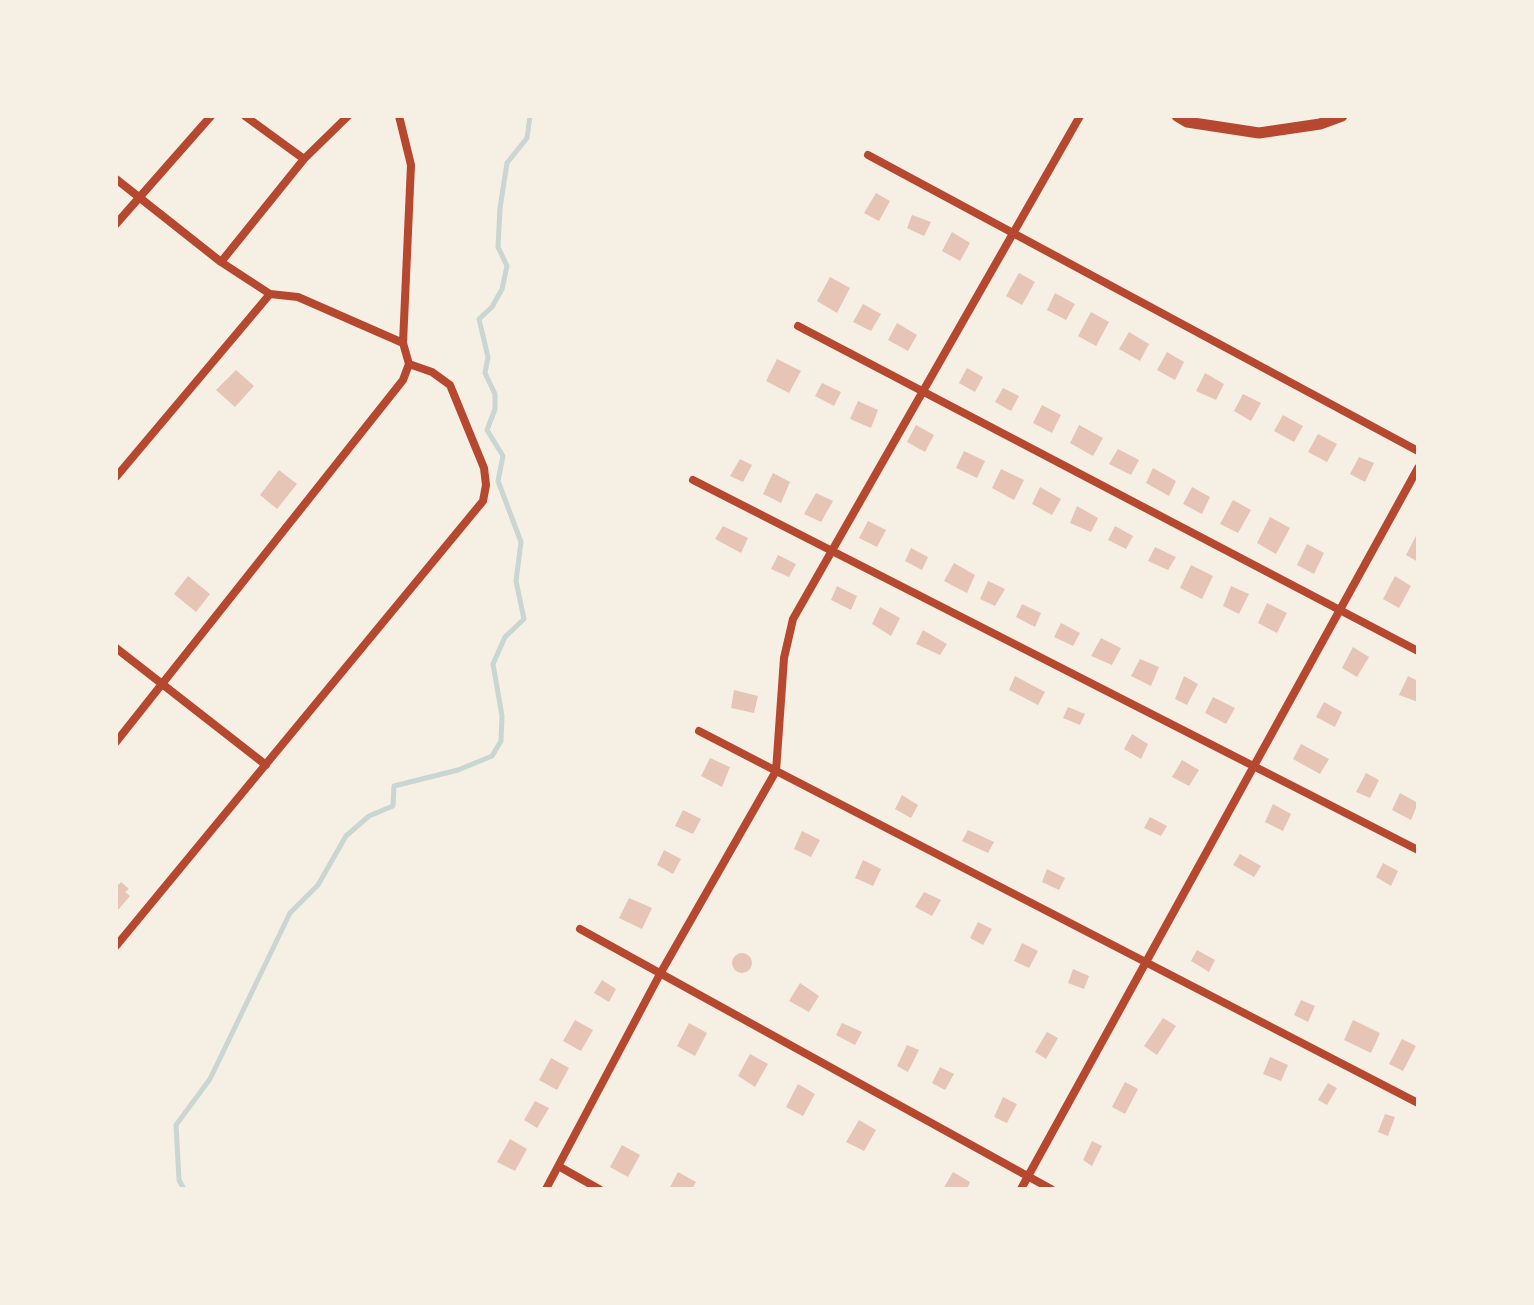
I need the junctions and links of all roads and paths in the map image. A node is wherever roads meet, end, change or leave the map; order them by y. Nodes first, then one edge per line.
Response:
1 (211, 116) edge
2 (245, 116) edge
3 (348, 116) edge
4 (399, 116) edge
5 (1080, 116) edge
6 (1177, 116) edge
7 (1342, 116) edge
8 (868, 155) dead end
9 (304, 159) junction
10 (116, 179) edge
11 (139, 198) junction
12 (116, 224) edge
13 (1011, 232) junction
14 (221, 262) junction
15 (270, 294) junction
16 (798, 326) dead end
17 (403, 343) junction
18 (409, 364) junction
19 (923, 391) junction
20 (1418, 451) edge
21 (1418, 468) edge
22 (116, 477) edge
23 (693, 480) dead end
24 (834, 552) junction
25 (1340, 610) junction
26 (116, 648) edge
27 (1418, 651) edge
28 (163, 686) junction
29 (699, 731) dead end
30 (116, 742) edge
31 (266, 765) junction
32 (1254, 766) junction
33 (776, 771) junction
34 (1418, 850) edge
35 (580, 929) dead end
36 (116, 946) edge
37 (1146, 962) junction
38 (660, 974) junction
39 (1418, 1103) edge
40 (560, 1167) junction
41 (1028, 1176) junction
42 (546, 1189) edge
43 (599, 1189) edge
44 (1021, 1189) edge
45 (1051, 1189) edge

1 - 11 street
2 - 9 street
3 - 9 street
4 - 17 street
5 - 13 street
6 - 7 street
8 - 13 street
9 - 14 street
10 - 11 street
11 - 12 street
11 - 14 street
13 - 19 street
13 - 20 street
14 - 15 street
15 - 17 street
15 - 22 street
16 - 19 street
17 - 18 street
18 - 28 street
18 - 31 street
19 - 24 street
19 - 25 street
21 - 25 street
23 - 24 street
24 - 32 street
24 - 33 street
25 - 27 street
25 - 32 street
26 - 28 street
28 - 30 street
28 - 31 street
29 - 33 street
31 - 36 street
32 - 34 street
32 - 37 street
33 - 37 street
33 - 38 street
35 - 38 street
37 - 39 street
37 - 41 street
38 - 40 street
38 - 41 street
40 - 42 street
40 - 43 street
41 - 44 street
41 - 45 street

